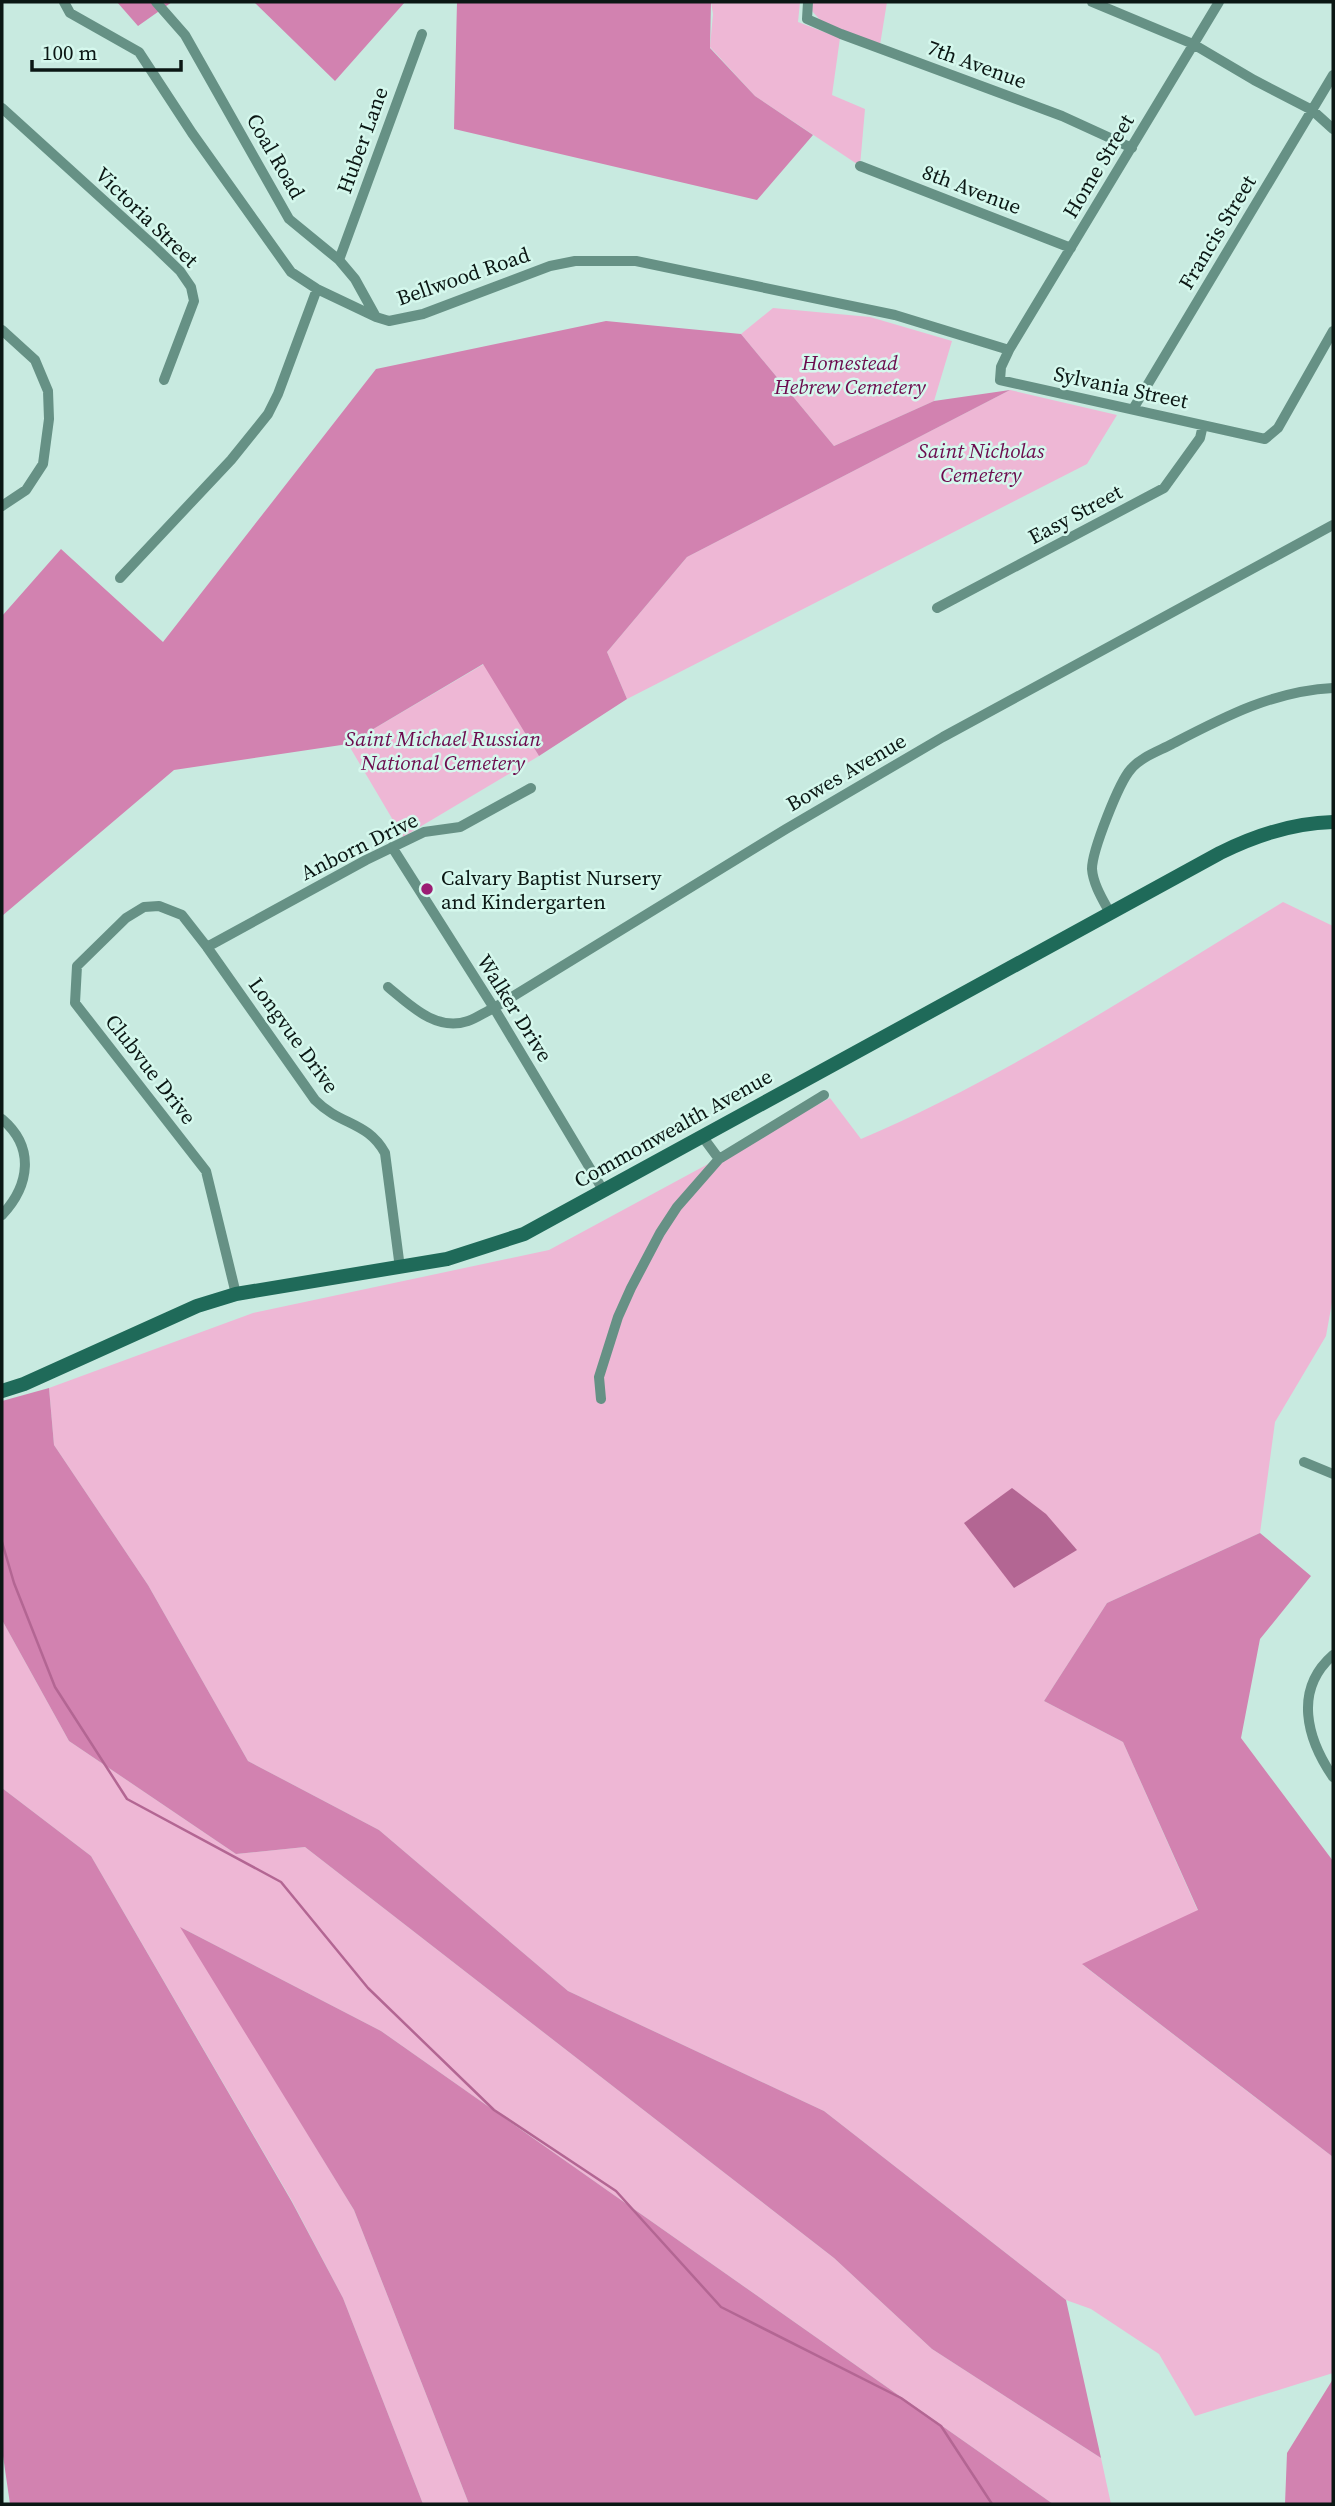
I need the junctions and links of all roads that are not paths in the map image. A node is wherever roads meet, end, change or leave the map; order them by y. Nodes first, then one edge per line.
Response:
1 (64, 2) edge
2 (156, 2) edge
3 (808, 2) edge
4 (1092, 2) edge
5 (1219, 2) edge
6 (422, 34) dead end
7 (1193, 44) junction
8 (1333, 75) edge
9 (2, 108) edge
10 (1312, 110) junction
11 (1333, 130) edge
12 (1132, 148) junction
13 (860, 166) dead end
14 (1071, 248) junction
15 (339, 260) junction
16 (317, 289) junction
17 (376, 317) junction
18 (2, 330) edge
19 (1333, 331) edge
20 (1009, 350) junction
21 (164, 380) dead end
22 (1133, 409) junction
23 (1203, 425) junction
24 (2, 506) edge
25 (1333, 526) edge
26 (120, 578) dead end
27 (937, 608) dead end
28 (1333, 688) edge
29 (531, 788) dead end
30 (1333, 821) edge
31 (392, 847) junction
32 (159, 906) joint
33 (1110, 914) junction
34 (207, 947) junction
35 (388, 987) dead end
36 (494, 1008) junction
37 (824, 1095) dead end
38 (2, 1119) edge
39 (702, 1136) junction
40 (719, 1159) junction
41 (603, 1190) junction
42 (2, 1215) edge
43 (400, 1268) junction
44 (236, 1294) junction
45 (2, 1391) edge
46 (601, 1399) dead end
47 (1304, 1462) dead end
48 (1333, 1474) edge
49 (1333, 1655) edge
50 (1333, 1777) edge

1 - 16 street, Bellwood Road
2 - 15 street, Coal Road
3 - 12 street, 7th Avenue
4 - 7 street
5 - 7 street, Home Street
6 - 15 street, Huber Lane
7 - 10 street
7 - 12 street, Home Street
8 - 10 street, Francis Street
9 - 21 street, Victoria Street
10 - 11 street
10 - 22 street, Francis Street
12 - 14 street, Home Street
13 - 14 street, 8th Avenue
14 - 20 street, Home Street
15 - 17 street, Coal Road
16 - 17 street, Bellwood Road
16 - 26 street
17 - 20 street, Bellwood Road
18 - 24 street
19 - 23 street, Sylvania Street
20 - 22 street, Sylvania Street
22 - 23 street, Sylvania Street
23 - 27 street, Easy Street
25 - 36 street, Bowes Avenue
28 - 33 street
29 - 31 street, Anborn Drive
30 - 33 street, Commonwealth Avenue
31 - 34 street, Anborn Drive
31 - 36 street, Walker Drive
32 - 34 street, Longvue Drive
32 - 44 street, Clubvue Drive
33 - 39 street, Commonwealth Avenue
34 - 43 street, Longvue Drive
35 - 36 street, Bowes Avenue
36 - 41 street, Walker Drive
37 - 40 street
38 - 42 street
39 - 40 street
39 - 41 street, Commonwealth Avenue
40 - 46 street
41 - 43 street, Commonwealth Avenue
43 - 44 street, Commonwealth Avenue
44 - 45 street, Commonwealth Avenue
47 - 48 street
49 - 50 street

